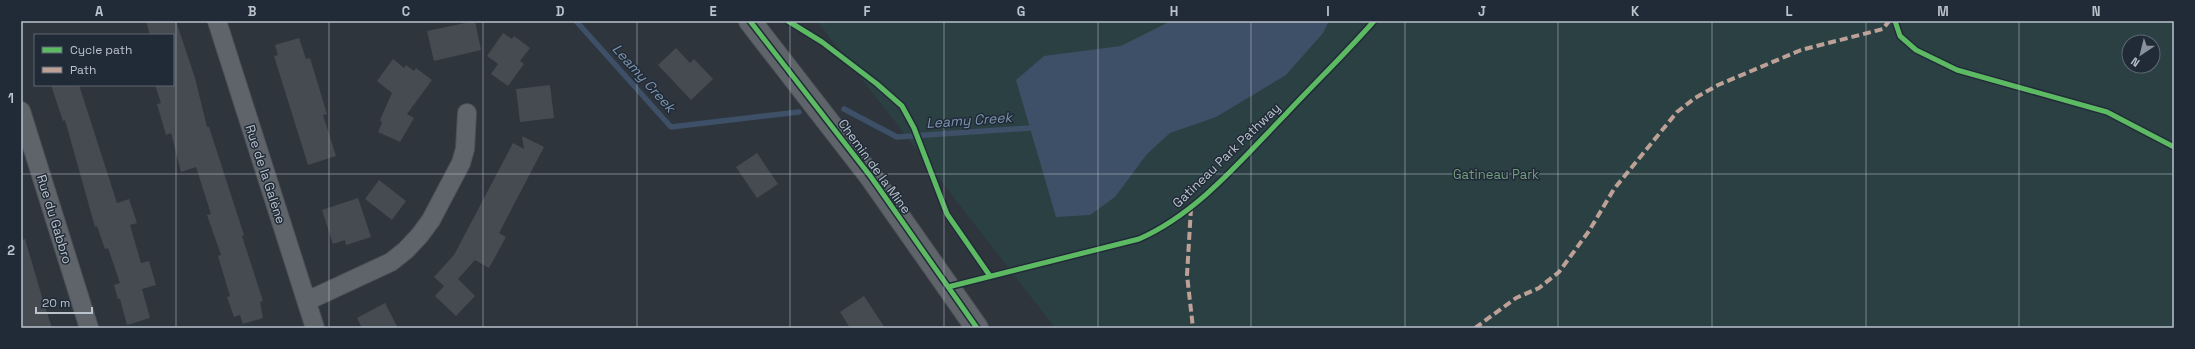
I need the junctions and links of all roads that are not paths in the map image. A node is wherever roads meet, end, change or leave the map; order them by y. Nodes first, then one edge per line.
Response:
1 (217, 21) edge
2 (750, 21) edge
3 (21, 111) edge
4 (467, 113) dead end
5 (307, 301) junction
6 (89, 328) edge
7 (315, 328) edge
8 (977, 328) edge

1 - 5 street, Rue de la Galène
2 - 8 street, Chemin de la Mine
3 - 6 street, Rue du Gabbro
4 - 5 street
5 - 7 street, Rue de la Galène

